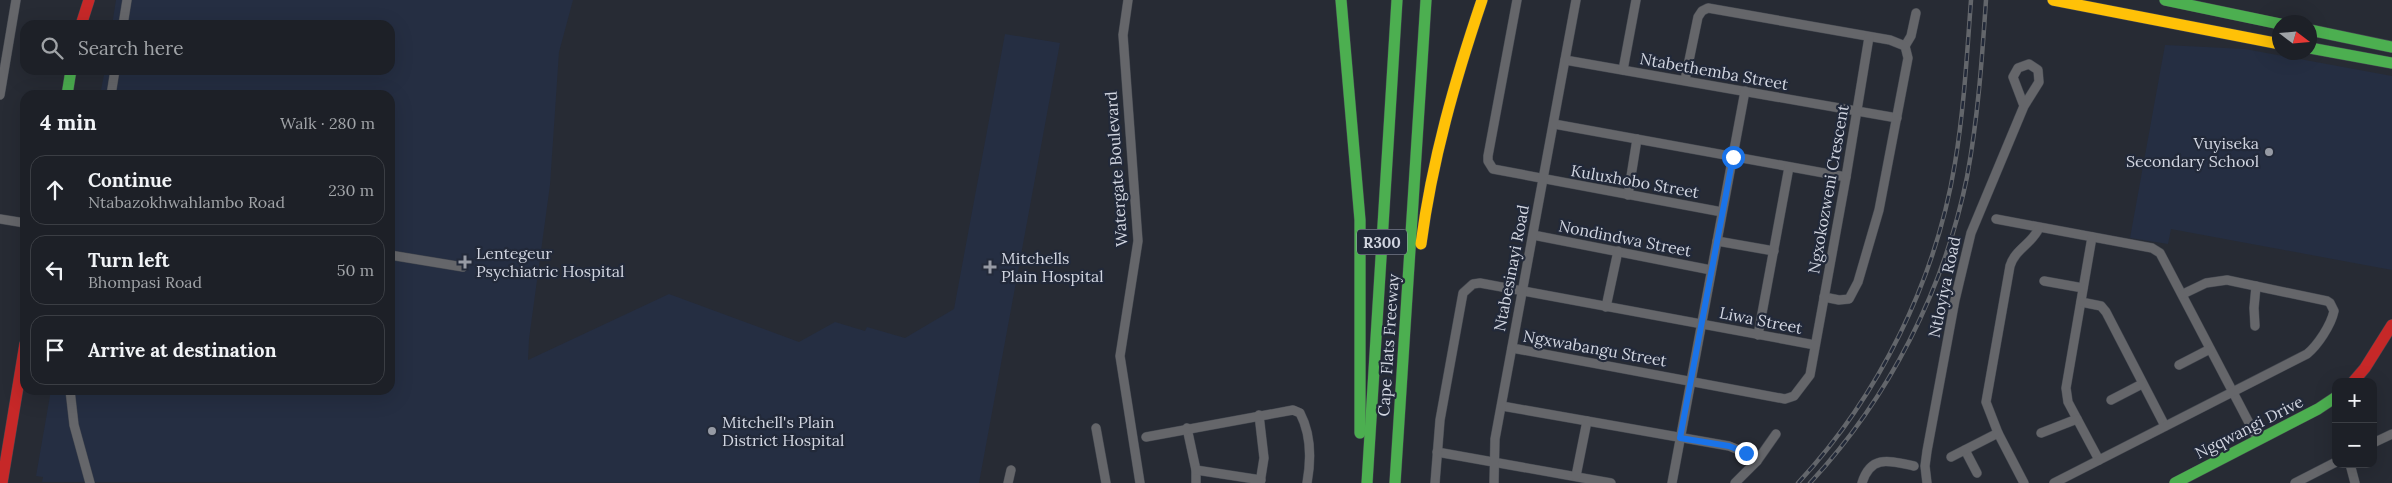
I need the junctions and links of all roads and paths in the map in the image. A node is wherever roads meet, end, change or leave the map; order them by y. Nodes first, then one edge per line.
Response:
1 (16, 0) edge
2 (81, 0) edge
3 (89, 0) edge
4 (127, 0) edge
5 (1128, 0) edge
6 (1341, 0) edge
7 (1397, 0) edge
8 (1426, 0) edge
9 (1481, 0) edge
10 (1517, 0) edge
11 (1576, 0) edge
12 (1636, 0) edge
13 (2054, 0) edge
14 (2166, 0) edge
15 (1916, 13) dead end
16 (78, 20) edge
17 (83, 20) edge
18 (124, 20) edge
19 (2272, 22) edge
20 (2317, 31) edge
21 (1869, 38) junction
22 (2272, 43) edge
23 (1904, 46) junction
24 (2392, 47) edge
25 (2317, 49) edge
26 (1566, 60) junction
27 (2392, 63) edge
28 (1623, 70) junction
29 (70, 75) edge
30 (114, 75) edge
31 (1685, 80) junction
32 (68, 90) edge
33 (112, 90) edge
34 (1745, 91) junction
35 (0, 95) edge
36 (2024, 106) dead end
37 (1857, 112) junction
38 (1896, 118) junction
39 (1554, 124) junction
40 (1637, 139) junction
41 (1733, 157) junction
42 (1789, 167) junction
43 (1846, 177) junction
44 (1543, 179) junction
45 (1628, 195) junction
46 (1722, 212) junction
47 (0, 219) edge
48 (1996, 219) dead end
49 (20, 222) edge
50 (2039, 228) junction
51 (1533, 235) junction
52 (2092, 237) junction
53 (1717, 241) junction
54 (1618, 251) junction
55 (1774, 251) junction
56 (395, 256) edge
57 (464, 267) dead end
58 (1711, 270) junction
59 (2044, 281) dead end
60 (2256, 286) junction
61 (2083, 288) junction
62 (1522, 291) junction
63 (2183, 294) junction
64 (1824, 297) junction
65 (2081, 302) junction
66 (1606, 307) junction
67 (1701, 324) junction
68 (2392, 325) edge
69 (2255, 326) dead end
70 (1758, 335) junction
71 (1405, 342) junction
72 (1815, 345) junction
73 (1512, 348) junction
74 (2210, 349) junction
75 (2179, 365) dead end
76 (20, 374) edge
77 (2356, 378) edge
78 (1690, 381) junction
79 (2142, 384) junction
80 (2233, 392) junction
81 (71, 395) edge
82 (2332, 399) edge
83 (2111, 400) dead end
84 (1502, 406) junction
85 (1259, 415) junction
86 (2076, 418) junction
87 (1586, 421) junction
88 (2165, 426) junction
89 (1096, 428) dead end
90 (1187, 428) junction
91 (1998, 433) junction
92 (2041, 433) dead end
93 (1776, 434) dead end
94 (2392, 434) edge
95 (1146, 437) dead end
96 (1680, 438) junction
97 (2258, 440) junction
98 (2377, 441) edge
99 (1965, 450) junction
100 (1437, 452) junction
101 (1951, 457) dead end
102 (2099, 460) junction
103 (1757, 461) junction
104 (1494, 462) junction
105 (2332, 464) edge
106 (1914, 466) dead end
107 (2351, 468) edge
108 (1011, 470) dead end
109 (1196, 470) junction
110 (1977, 473) dead end
111 (1576, 476) junction
112 (1261, 482) edge
113 (2, 483) edge
114 (90, 483) edge
115 (1008, 483) edge
116 (1106, 483) edge
117 (1140, 483) edge
118 (1196, 483) edge
119 (1306, 483) edge
120 (1359, 483) edge
121 (1367, 483) edge
122 (1395, 483) edge
123 (1435, 483) edge
124 (1494, 483) edge
125 (1611, 483) edge
126 (1672, 483) edge
127 (1735, 483) edge
128 (1862, 483) edge
129 (1927, 483) edge
130 (2024, 483) edge
131 (2054, 483) edge
132 (2175, 483) edge
133 (2295, 483) edge
134 (2355, 483) edge

1 - 35 street
2 - 16 main road
3 - 17 main road
4 - 18 street
5 - 117 street, Watergate Boulevard
6 - 120 main road
7 - 121 main road, Cape Flats Freeway / R300
8 - 71 main road, Cape Flats Freeway / R300
9 - 71 main road
10 - 44 street, Kuluxhobo Street
11 - 26 street, Ntabesinayi Road
12 - 28 street
13 - 22 main road
14 - 19 main road
15 - 23 street
20 - 24 main road
21 - 23 street
21 - 31 street
21 - 37 street, Ngxokozweni Crescent
23 - 38 street
25 - 27 main road
26 - 28 street, Ntabethemba Street
26 - 39 street, Ntabesinayi Road
28 - 31 street, Ntabethemba Street
29 - 32 main road
30 - 33 street
31 - 34 street, Ntabethemba Street
34 - 37 street, Ntabethemba Street
34 - 41 street
36 - 129 street, Ntloyiya Road
37 - 38 street, Ntabethemba Street
37 - 43 street, Ngxokozweni Crescent
38 - 64 street
39 - 40 street
39 - 44 street, Ntabesinayi Road
40 - 41 street
40 - 45 street
41 - 42 street
41 - 46 street
42 - 43 street
42 - 55 street
43 - 64 street, Ngxokozweni Crescent
44 - 45 street, Kuluxhobo Street
44 - 51 street, Ntabesinayi Road
45 - 46 street, Kuluxhobo Street
46 - 53 street
47 - 49 street
48 - 50 street
50 - 52 street
50 - 91 street
51 - 54 street, Nondindwa Street
51 - 62 street, Ntabesinayi Road
52 - 61 street
52 - 63 street
53 - 55 street
53 - 58 street
54 - 58 street, Nondindwa Street
54 - 66 street
55 - 70 street
56 - 57 street
58 - 67 street
59 - 61 street
60 - 63 street
60 - 69 street
60 - 80 street
61 - 65 street
62 - 66 street, Liwa Street
62 - 73 street, Ntabesinayi Road
62 - 100 street, Liwa Street
63 - 74 street
64 - 72 street, Ngxokozweni Crescent
65 - 79 street
65 - 86 street
66 - 67 street, Liwa Street
67 - 70 street, Liwa Street
67 - 78 street
68 - 77 main road
70 - 72 street, Liwa Street
71 - 122 main road, Cape Flats Freeway / R300
72 - 78 street, Ngxwabangu Street
73 - 78 street, Ngxwabangu Street
73 - 84 street, Ntabesinayi Road
74 - 75 street
74 - 80 street
76 - 113 main road
78 - 96 street
79 - 83 street
79 - 88 street
80 - 88 street
80 - 97 street
81 - 114 street
82 - 97 main road, Ngqwangi Drive
84 - 87 street
84 - 104 street, Ntabesinayi Road
85 - 90 street
85 - 112 street
85 - 119 street
86 - 92 street
86 - 102 street
87 - 96 street
87 - 111 street
88 - 102 street
89 - 116 street
90 - 95 street
90 - 109 street
91 - 99 street
91 - 130 street
93 - 103 street
94 - 98 street
96 - 103 street
96 - 126 street
97 - 132 main road, Ngqwangi Drive
99 - 101 street
99 - 110 street
100 - 104 street
100 - 123 street
102 - 131 street
103 - 127 street
104 - 111 street
104 - 124 street, Ntabesinayi Road
105 - 133 street
106 - 128 street
107 - 134 street
108 - 115 street
109 - 112 street
109 - 118 street
111 - 125 street

